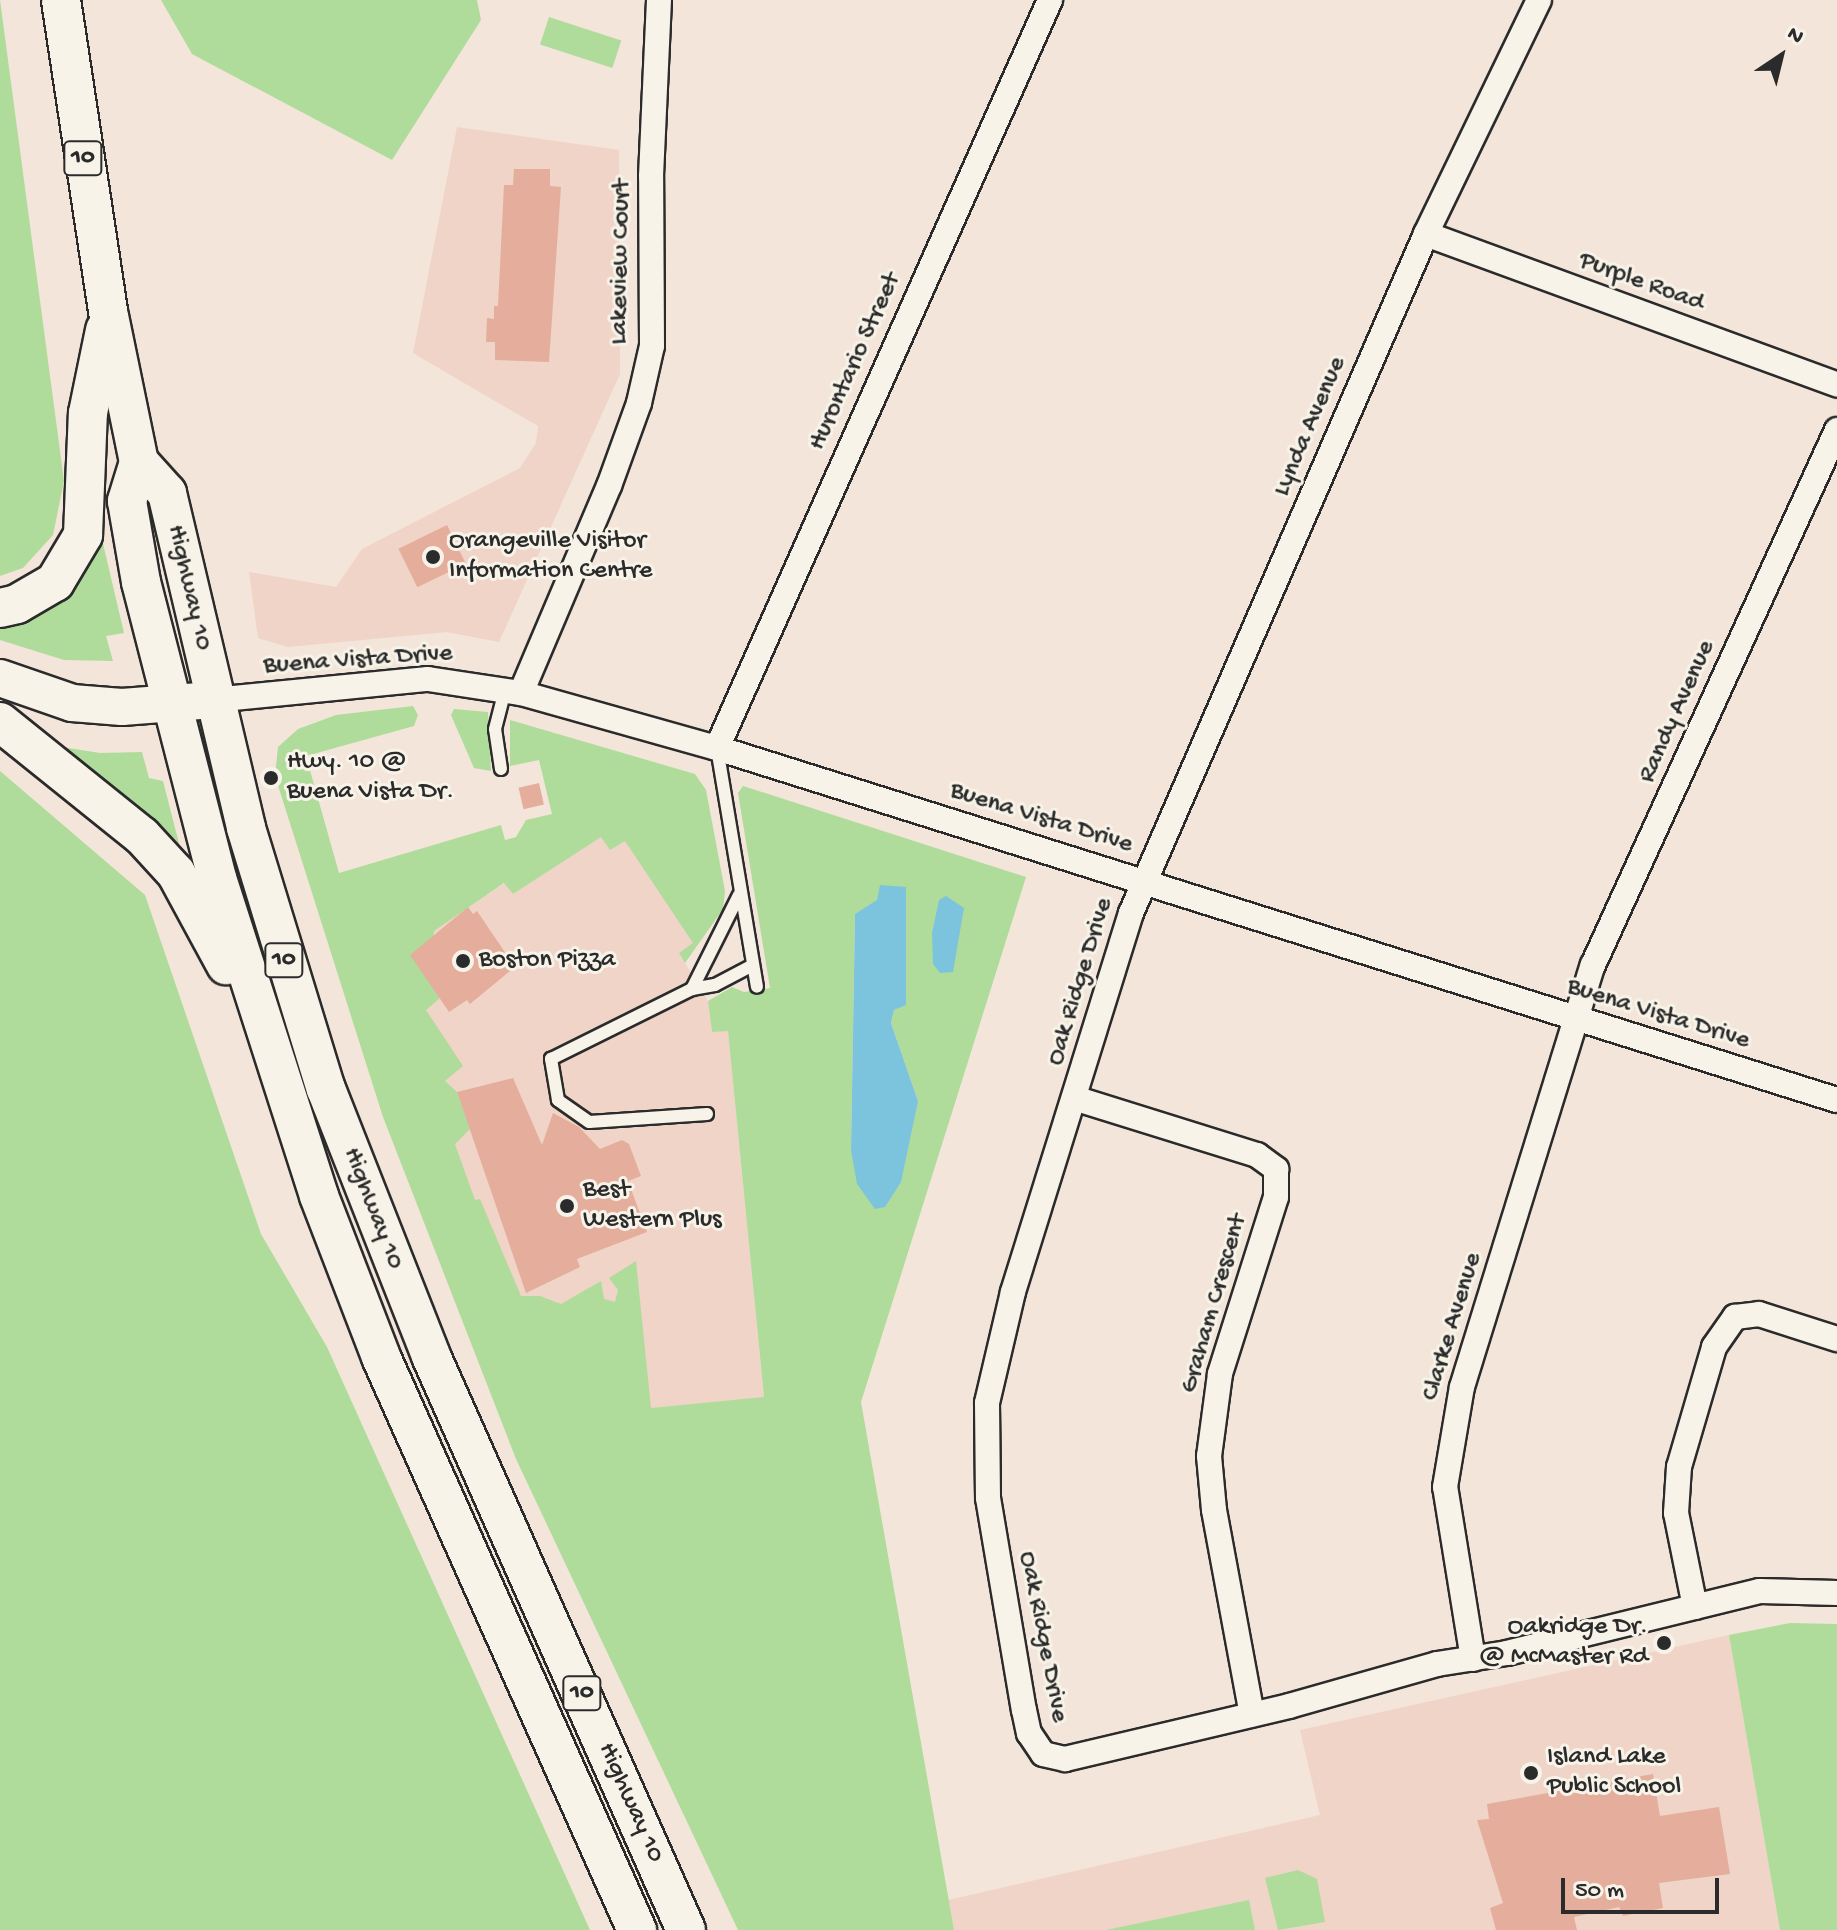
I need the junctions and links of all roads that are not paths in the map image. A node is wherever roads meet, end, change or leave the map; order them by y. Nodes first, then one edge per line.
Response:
1 (61, 0) edge
2 (659, 0) edge
3 (1050, 0) edge
4 (1539, 0) edge
5 (1426, 234) junction
6 (109, 316) junction
7 (1837, 384) edge
8 (1837, 430) edge
9 (139, 462) junction
10 (0, 608) edge
11 (0, 678) edge
12 (513, 691) junction
13 (213, 700) junction
14 (173, 705) junction
15 (0, 722) edge
16 (717, 748) junction
17 (501, 769) dead end
18 (1144, 881) junction
19 (739, 895) junction
20 (753, 965) junction
21 (757, 987) dead end
22 (692, 989) junction
23 (1578, 1020) junction
24 (270, 1038) junction
25 (1074, 1098) junction
26 (1837, 1100) edge
27 (707, 1114) dead end
28 (1837, 1339) edge
29 (1837, 1593) edge
30 (1695, 1607) junction
31 (1473, 1659) junction
32 (1252, 1715) junction
33 (637, 1930) edge
34 (686, 1930) edge

1 - 6 highway, Highway 10 / 10
2 - 12 street, Lakeview Court
3 - 16 street, Hurontario Street
4 - 5 street, Lynda Avenue
5 - 7 street, Purple Road
5 - 18 street, Lynda Avenue
6 - 9 highway, Highway 10 / 10
6 - 10 highway
8 - 23 street, Randy Avenue
9 - 13 highway, Highway 10 / 10
9 - 14 highway, Highway 10 / 10
11 - 14 main road
12 - 13 street, Buena Vista Drive
12 - 16 street, Buena Vista Drive
12 - 17 lane
13 - 14 main road
13 - 34 highway, Highway 10 / 10
14 - 24 highway, Highway 10 / 10
15 - 24 highway
16 - 18 street, Buena Vista Drive
16 - 19 lane
18 - 23 street, Buena Vista Drive
18 - 25 street, Oak Ridge Drive
19 - 20 lane
19 - 22 lane
20 - 21 lane
20 - 22 lane
22 - 27 lane
23 - 26 street, Buena Vista Drive
23 - 31 street, Clarke Avenue
24 - 33 highway, Highway 10 / 10
25 - 32 street, Graham Crescent
25 - 32 street, Oak Ridge Drive
28 - 30 street
29 - 30 street, Oak Ridge Drive
30 - 31 street, Oak Ridge Drive
31 - 32 street, Oak Ridge Drive

